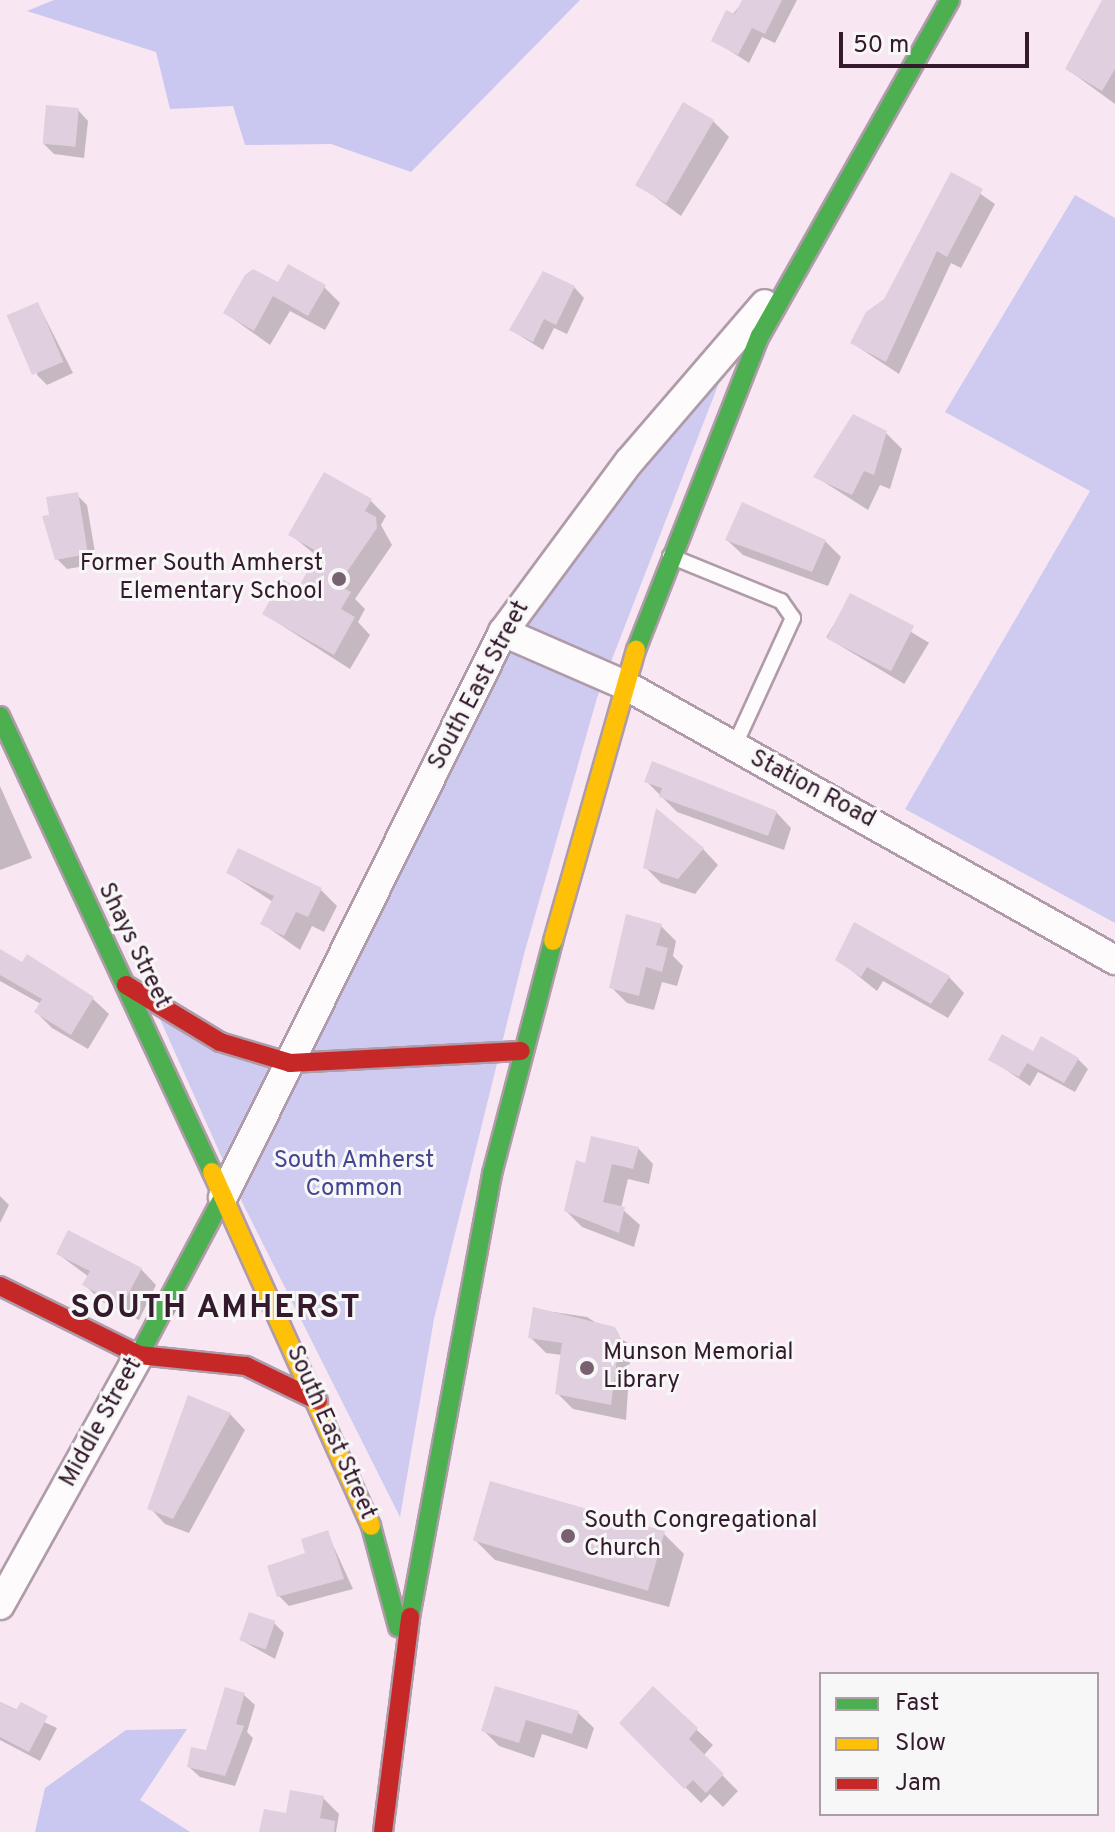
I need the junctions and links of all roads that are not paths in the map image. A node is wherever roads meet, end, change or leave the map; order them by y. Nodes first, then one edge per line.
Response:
1 (950, 0) edge
2 (791, 273) junction
3 (668, 555) junction
4 (503, 632) junction
5 (625, 685) junction
6 (0, 716) edge
7 (734, 747) junction
8 (1115, 960) edge
9 (126, 985) junction
10 (521, 1051) junction
11 (290, 1063) junction
12 (223, 1197) junction
13 (0, 1286) edge
14 (139, 1355) junction
15 (318, 1401) junction
16 (411, 1523) junction
17 (371, 1526) junction
18 (0, 1605) edge
19 (401, 1686) junction
20 (383, 1832) edge

1 - 2 main road, South East Street
2 - 3 main road, South East Street
2 - 4 street, South East Street
3 - 5 main road, South East Street
3 - 7 lane
4 - 5 street, Station Road
4 - 11 street, South East Street
5 - 7 street, Station Road
5 - 10 main road, South East Street
6 - 9 main road, Shays Street
7 - 8 street, Station Road
9 - 11 main road
9 - 12 main road, Shays Street
10 - 11 main road
10 - 16 main road, South East Street
11 - 12 street, South East Street
12 - 14 main road, Middle Street
12 - 15 main road, South East Street
13 - 14 main road
14 - 15 main road
14 - 18 street, Middle Street
15 - 17 main road, South East Street
16 - 17 main road
16 - 19 main road, South East Street
17 - 19 main road, South East Street
19 - 20 main road, South East Street

